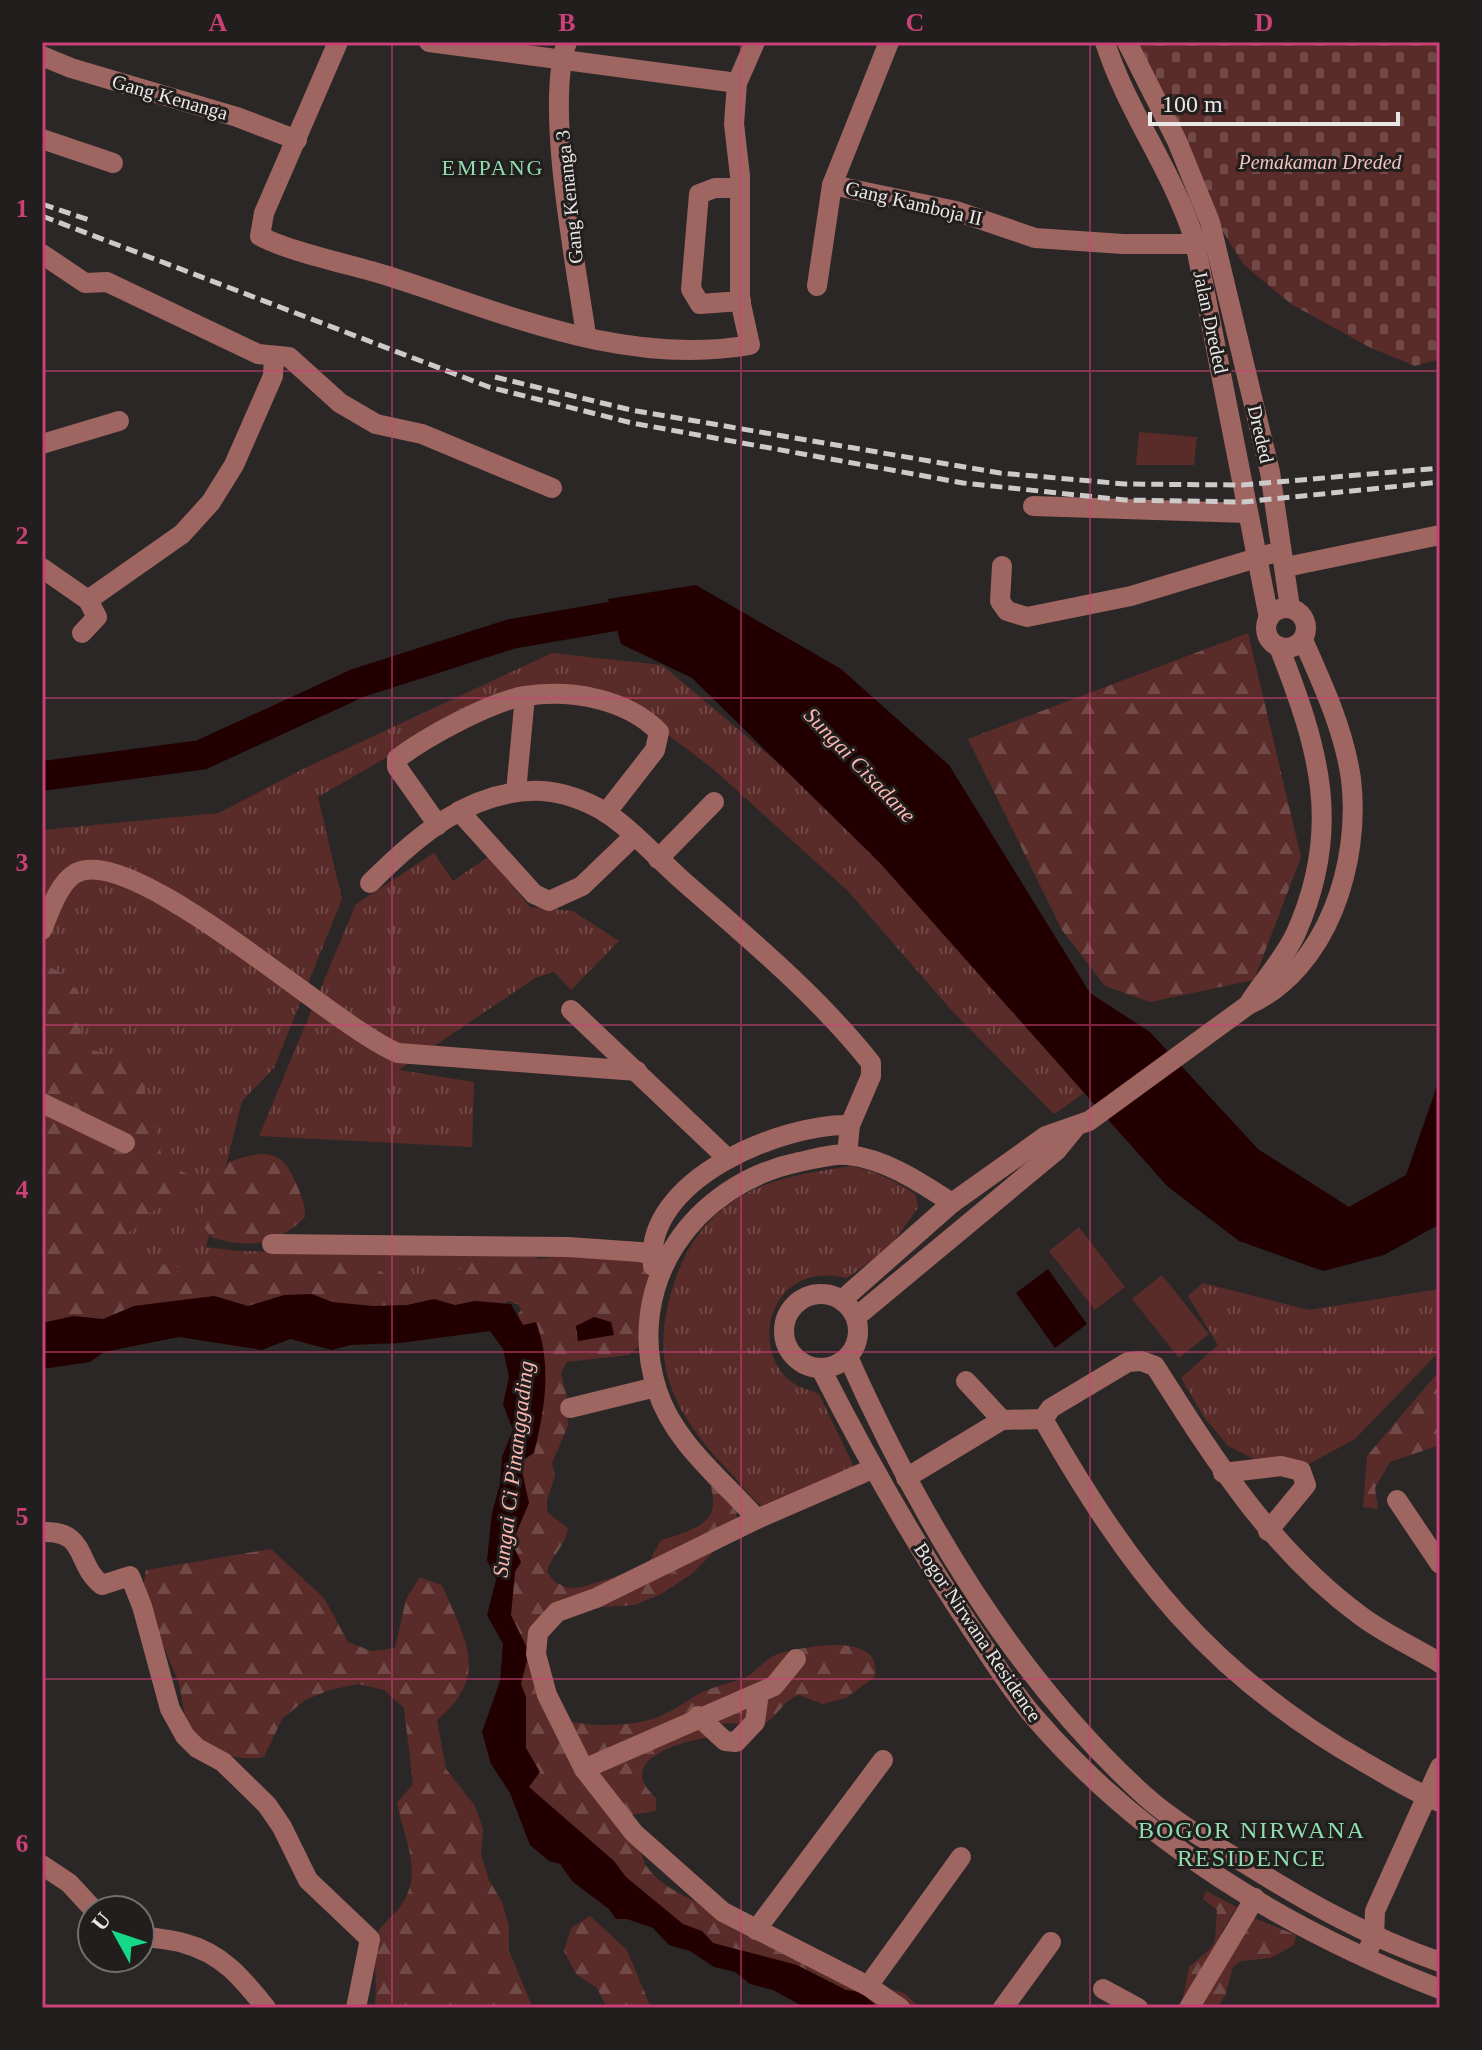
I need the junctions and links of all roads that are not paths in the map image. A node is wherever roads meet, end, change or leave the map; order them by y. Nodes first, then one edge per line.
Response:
1 (338, 42) edge
2 (429, 42) edge
3 (755, 42) edge
4 (889, 42) edge
5 (1105, 42) edge
6 (1127, 42) edge
7 (564, 50) edge
8 (42, 56) edge
9 (737, 83) junction
10 (42, 139) edge
11 (297, 140) junction
12 (113, 163) dead end
13 (832, 185) junction
14 (740, 188) junction
15 (1205, 240) junction
16 (42, 254) edge
17 (817, 286) dead end
18 (741, 301) junction
19 (586, 335) junction
20 (274, 356) junction
21 (119, 421) dead end
22 (42, 444) edge
23 (552, 488) dead end
24 (1033, 506) dead end
25 (1247, 513) junction
26 (1440, 535) edge
27 (1257, 556) junction
28 (1285, 560) junction
29 (1002, 566) dead end
30 (42, 568) edge
31 (88, 600) junction
32 (1290, 608) junction
33 (1269, 618) junction
34 (82, 633) dead end
35 (1303, 640) junction
36 (1279, 647) junction
37 (525, 696) junction
38 (516, 792) junction
39 (714, 802) dead end
40 (459, 811) junction
41 (606, 813) junction
42 (438, 825) junction
43 (633, 837) junction
44 (658, 859) junction
45 (370, 883) dead end
46 (48, 898) edge
47 (42, 930) edge
48 (1248, 1005) junction
49 (571, 1010) dead end
50 (637, 1071) junction
51 (42, 1103) edge
52 (850, 1125) junction
53 (1082, 1125) junction
54 (125, 1143) dead end
55 (847, 1154) junction
56 (726, 1157) junction
57 (952, 1203) junction
58 (272, 1244) dead end
59 (659, 1257) junction
60 (842, 1300) junction
61 (856, 1317) junction
62 (848, 1357) junction
63 (821, 1369) junction
64 (966, 1381) dead end
65 (656, 1387) junction
66 (570, 1408) dead end
67 (1043, 1419) junction
68 (1002, 1420) junction
69 (872, 1469) junction
70 (1223, 1473) junction
71 (906, 1478) junction
72 (1397, 1500) dead end
73 (757, 1519) junction
74 (1268, 1531) junction
75 (42, 1532) edge
76 (1440, 1564) edge
77 (796, 1659) dead end
78 (1440, 1663) edge
79 (759, 1693) junction
80 (1055, 1702) junction
81 (698, 1716) junction
82 (1035, 1718) junction
83 (883, 1760) dead end
84 (1440, 1767) edge
85 (584, 1769) junction
86 (1433, 1799) edge
87 (961, 1857) dead end
88 (42, 1865) edge
89 (79, 1894) edge
90 (1255, 1898) junction
91 (756, 1930) junction
92 (156, 1937) edge
93 (1374, 1938) junction
94 (1051, 1942) dead end
95 (1363, 1960) junction
96 (1440, 1962) edge
97 (868, 1986) junction
98 (1103, 1989) dead end
99 (1440, 1989) edge
100 (266, 2008) edge
101 (356, 2008) edge
102 (900, 2008) edge
103 (1003, 2008) edge
104 (1138, 2008) edge
105 (1189, 2008) edge

1 - 11 street
2 - 7 street
3 - 9 street
4 - 13 street, Gang Kamboja II
5 - 15 street, Jalan Dreded
6 - 15 street, Dreded
7 - 9 street
7 - 19 street, Gang Kenanga 3
8 - 11 street, Gang Kenanga
9 - 14 street
10 - 12 street
11 - 19 street
13 - 15 street, Gang Kamboja II
13 - 17 street
14 - 18 street
14 - 18 street
15 - 25 street, Jalan Dreded
15 - 28 street, Dreded
16 - 20 street
18 - 19 street
20 - 23 street
20 - 31 street
21 - 22 street
24 - 25 street
25 - 27 street, Jalan Dreded
26 - 28 street
27 - 28 street
27 - 29 street
27 - 33 street, Jalan Dreded
28 - 32 street, Dreded
30 - 31 street
31 - 34 street
32 - 33 street
32 - 35 street
33 - 36 street
35 - 36 street
35 - 48 street
36 - 48 street
37 - 38 street
37 - 41 street
37 - 42 street
38 - 40 street
38 - 41 street
39 - 44 street
40 - 42 street
40 - 43 street
41 - 43 street
42 - 45 street
43 - 44 street
44 - 52 street
46 - 47 street
46 - 50 street
48 - 53 street
49 - 50 street
50 - 56 street
51 - 54 street
52 - 55 street
52 - 56 street
53 - 57 street
53 - 61 street
55 - 57 street
55 - 59 street
56 - 59 street
57 - 60 street
58 - 59 street
59 - 65 street
60 - 61 street
60 - 63 street
61 - 62 street
62 - 63 street
62 - 71 street, Bogor Nirwana Residence
63 - 69 street, Bogor Nirwana Residence
64 - 68 street
65 - 66 street
65 - 73 street
67 - 68 street
67 - 70 street
67 - 86 street
68 - 71 street
69 - 73 street
69 - 82 street, Bogor Nirwana Residence
70 - 74 street
70 - 74 street
71 - 80 street, Bogor Nirwana Residence
72 - 76 street
73 - 85 street
74 - 78 street
75 - 101 street
77 - 79 street
79 - 81 street
79 - 81 street
80 - 82 street
80 - 93 street, Bogor Nirwana Residence
81 - 85 street
82 - 90 street, Bogor Nirwana Residence
83 - 91 street
84 - 86 street
85 - 91 street
86 - 93 street
87 - 97 street
88 - 89 street
90 - 95 street, Bogor Nirwana Residence
90 - 105 street
91 - 97 street
92 - 100 street
93 - 95 street
93 - 96 street, Bogor Nirwana Residence
94 - 103 street
95 - 99 street, Bogor Nirwana Residence
97 - 102 street
98 - 104 street

